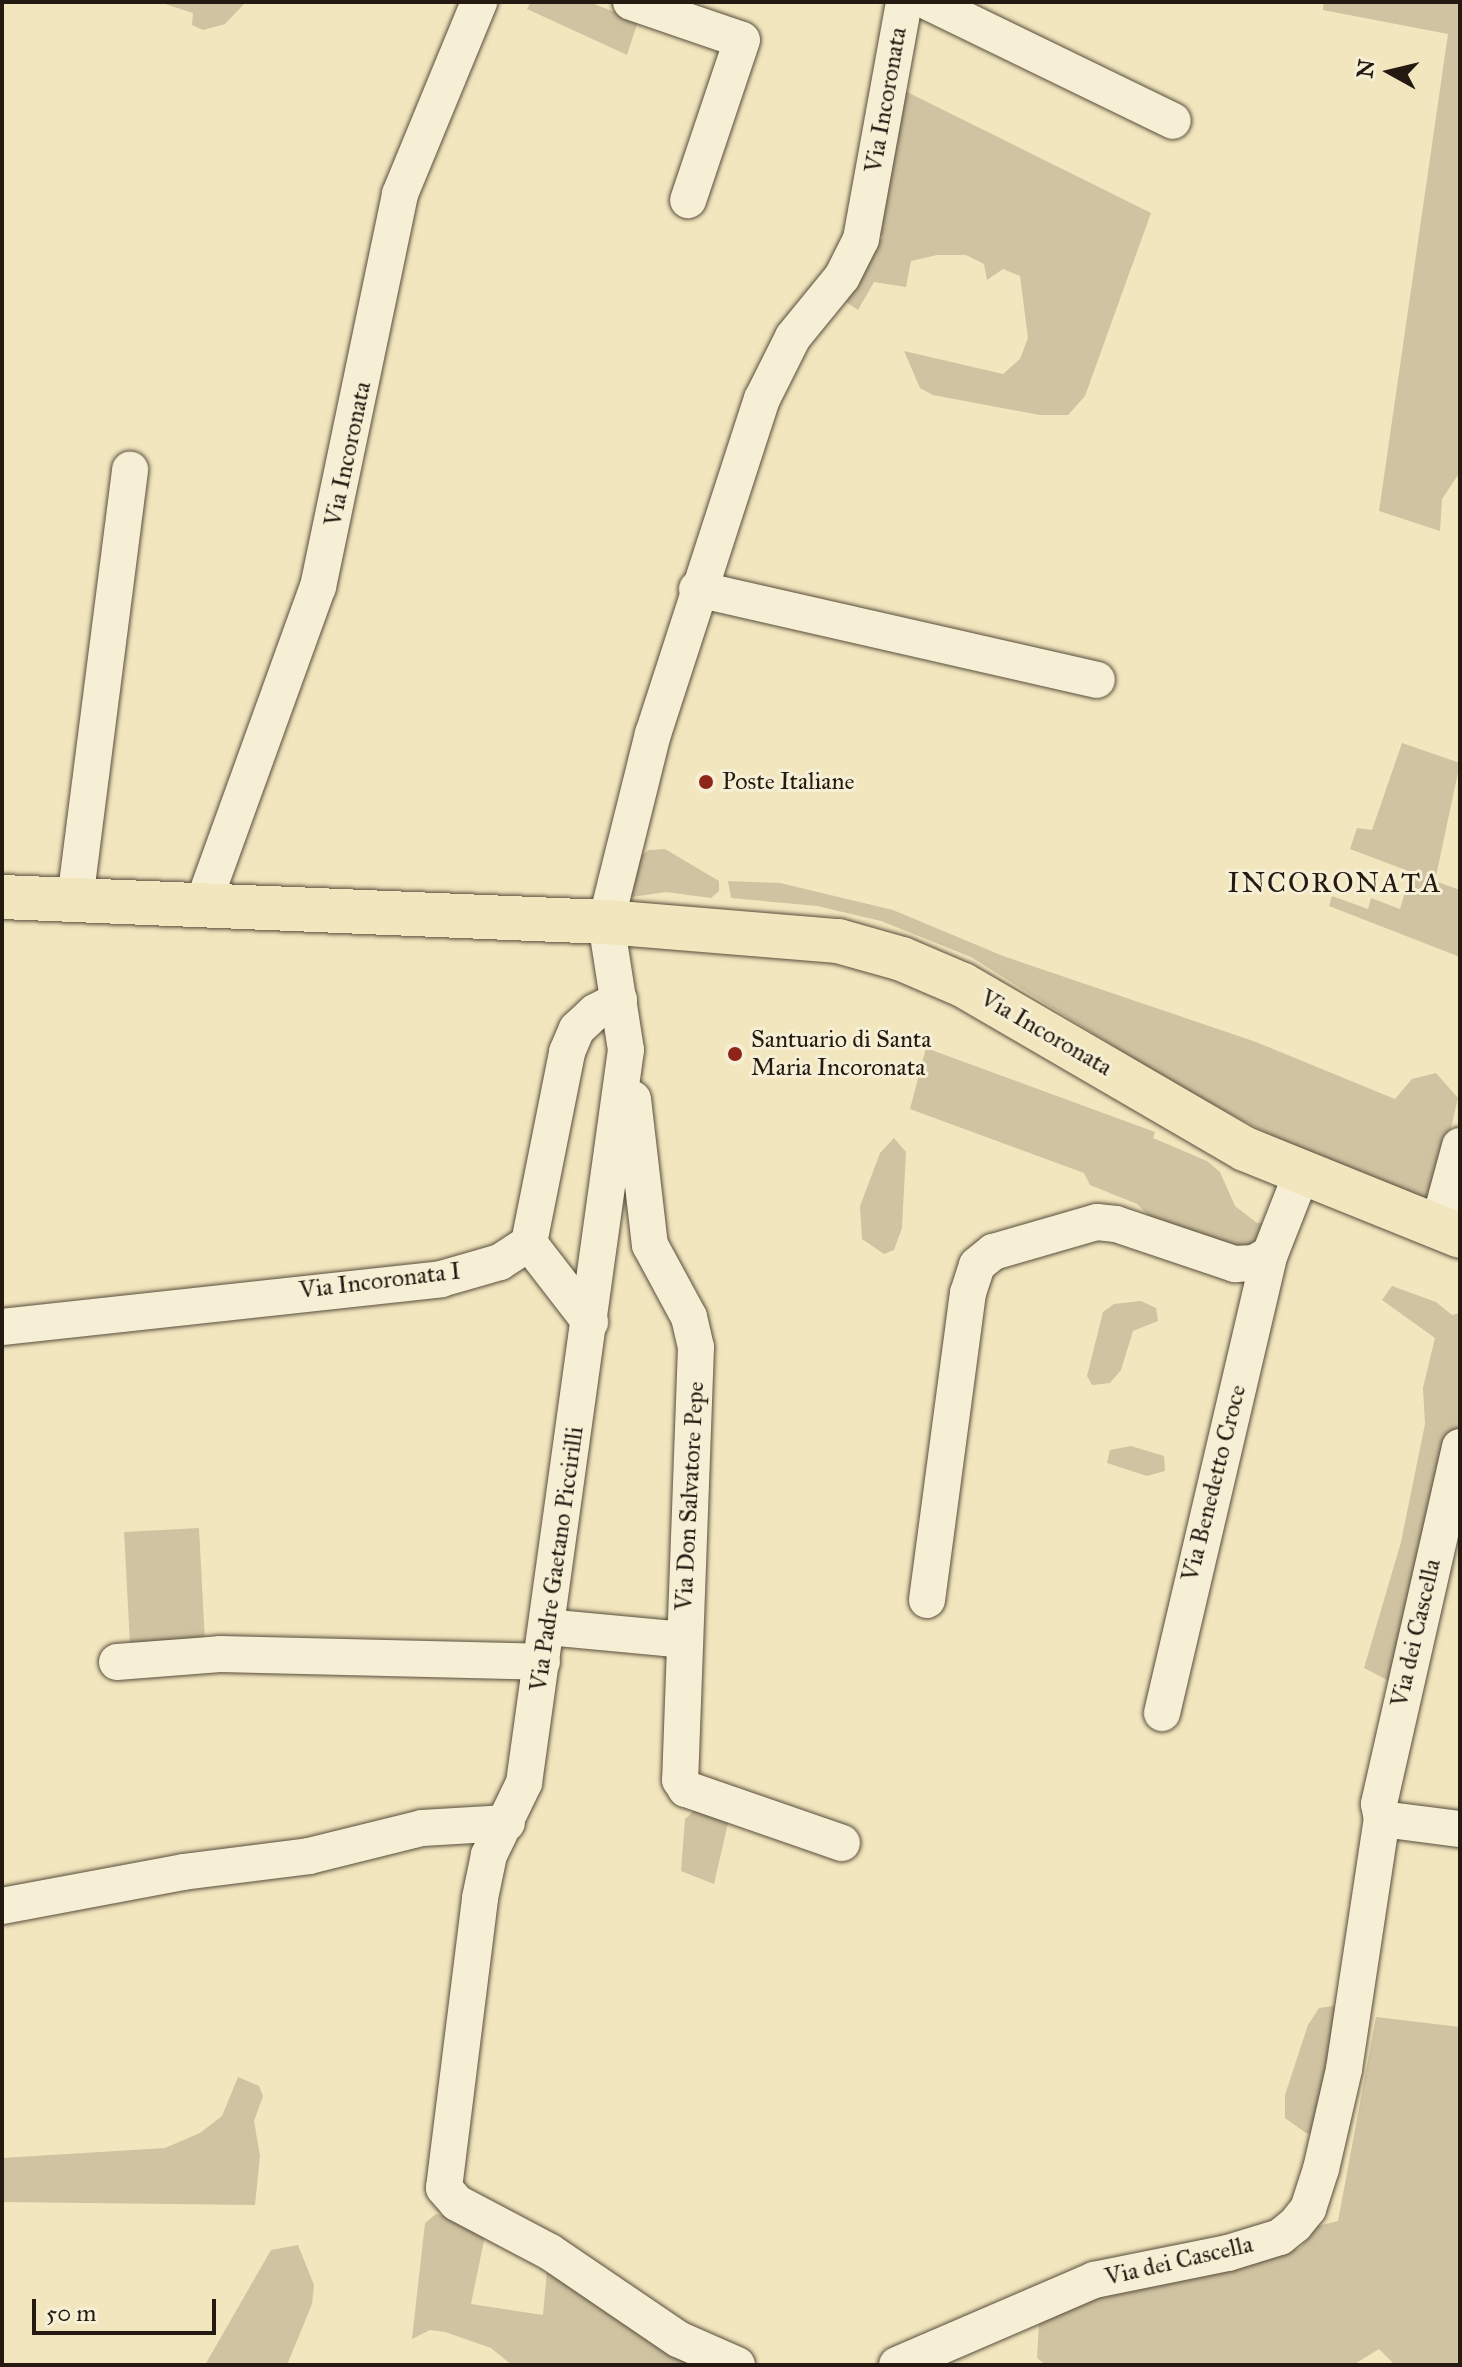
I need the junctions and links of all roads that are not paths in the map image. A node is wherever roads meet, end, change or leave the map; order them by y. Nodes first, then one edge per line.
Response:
1 (479, 2) edge
2 (631, 2) edge
3 (904, 2) edge
4 (928, 2) edge
5 (1173, 121) dead end
6 (688, 200) dead end
7 (130, 470) dead end
8 (697, 589) junction
9 (1097, 680) dead end
10 (2, 897) edge
11 (75, 900) junction
12 (203, 904) junction
13 (606, 922) junction
14 (619, 1000) junction
15 (626, 1050) junction
16 (1460, 1146) edge
17 (1301, 1175) junction
18 (1449, 1231) edge
19 (529, 1243) junction
20 (1270, 1254) junction
21 (590, 1322) junction
22 (2, 1327) edge
23 (1460, 1447) edge
24 (927, 1600) dead end
25 (547, 1627) junction
26 (684, 1640) junction
27 (117, 1662) dead end
28 (542, 1662) junction
29 (1162, 1713) dead end
30 (1382, 1819) junction
31 (507, 1823) junction
32 (1460, 1829) edge
33 (842, 1843) dead end
34 (2, 1906) edge
35 (737, 2365) edge
36 (897, 2365) edge

1 - 12 street, Via Incoronata
2 - 6 street
3 - 8 street, Via Incoronata
4 - 5 street, Via Incoronata
7 - 11 street
8 - 9 street
8 - 13 street, Via Incoronata
10 - 11 main road, Via Incoronata
11 - 12 main road, Via Incoronata
12 - 13 main road, Via Incoronata
13 - 14 street, Via Padre Gaetano Piccirilli
13 - 17 main road, Via Incoronata
14 - 15 street, Via Padre Gaetano Piccirilli
14 - 19 street
15 - 21 street, Via Padre Gaetano Piccirilli
15 - 26 street, Via Don Salvatore Pepe
16 - 18 street
17 - 18 main road, Via Incoronata
17 - 20 street, Via Benedetto Croce
19 - 21 street
19 - 22 street, Via Incoronata I
20 - 24 street
20 - 29 street, Via Benedetto Croce
21 - 25 street, Via Padre Gaetano Piccirilli
23 - 30 street, Via dei Cascella
25 - 26 street
25 - 28 street, Via Padre Gaetano Piccirilli
26 - 33 street, Via Don Salvatore Pepe
27 - 28 street
28 - 31 street, Via Padre Gaetano Piccirilli
30 - 32 street
30 - 36 street, Via dei Cascella
31 - 34 street
31 - 35 street, Via Padre Gaetano Piccirilli

